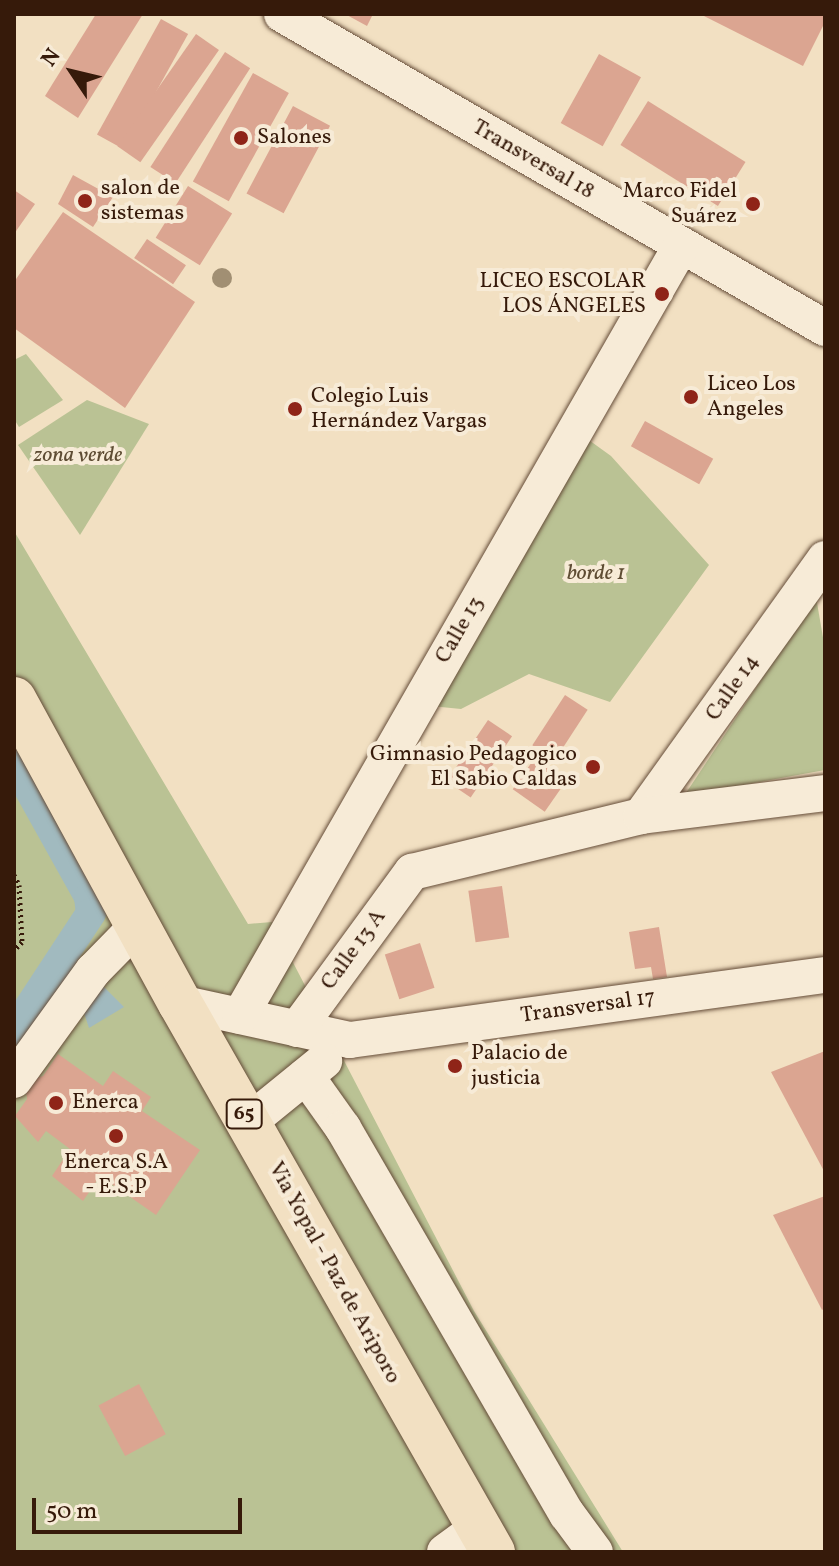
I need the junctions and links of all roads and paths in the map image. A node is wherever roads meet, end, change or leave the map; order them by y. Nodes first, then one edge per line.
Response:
1 (282, 14) edge
2 (681, 246) junction
3 (825, 328) edge
4 (825, 559) edge
5 (14, 699) edge
6 (825, 793) edge
7 (641, 816) junction
8 (14, 875) edge
9 (139, 924) junction
10 (14, 950) edge
11 (825, 975) edge
12 (180, 1003) junction
13 (240, 1016) junction
14 (297, 1029) junction
15 (350, 1040) junction
16 (306, 1076) junction
17 (14, 1080) edge
18 (249, 1122) junction
19 (472, 1544) edge
20 (595, 1552) edge

1 - 2 street, Transversal 18
2 - 3 street, Transversal 18
2 - 13 street, Calle 13
4 - 7 street, Calle 14
5 - 9 main road, Via Yopal - Paz de Ariporo / 65
6 - 7 street
7 - 14 street, Calle 13 A
8 - 10 path
9 - 12 main road, Via Yopal - Paz de Ariporo / 65
9 - 17 street
11 - 15 street, Transversal 17
12 - 13 street
12 - 18 main road, Via Yopal - Paz de Ariporo / 65
13 - 14 street
14 - 15 street
15 - 16 street
16 - 18 street
16 - 20 street
18 - 19 main road, Via Yopal - Paz de Ariporo / 65

